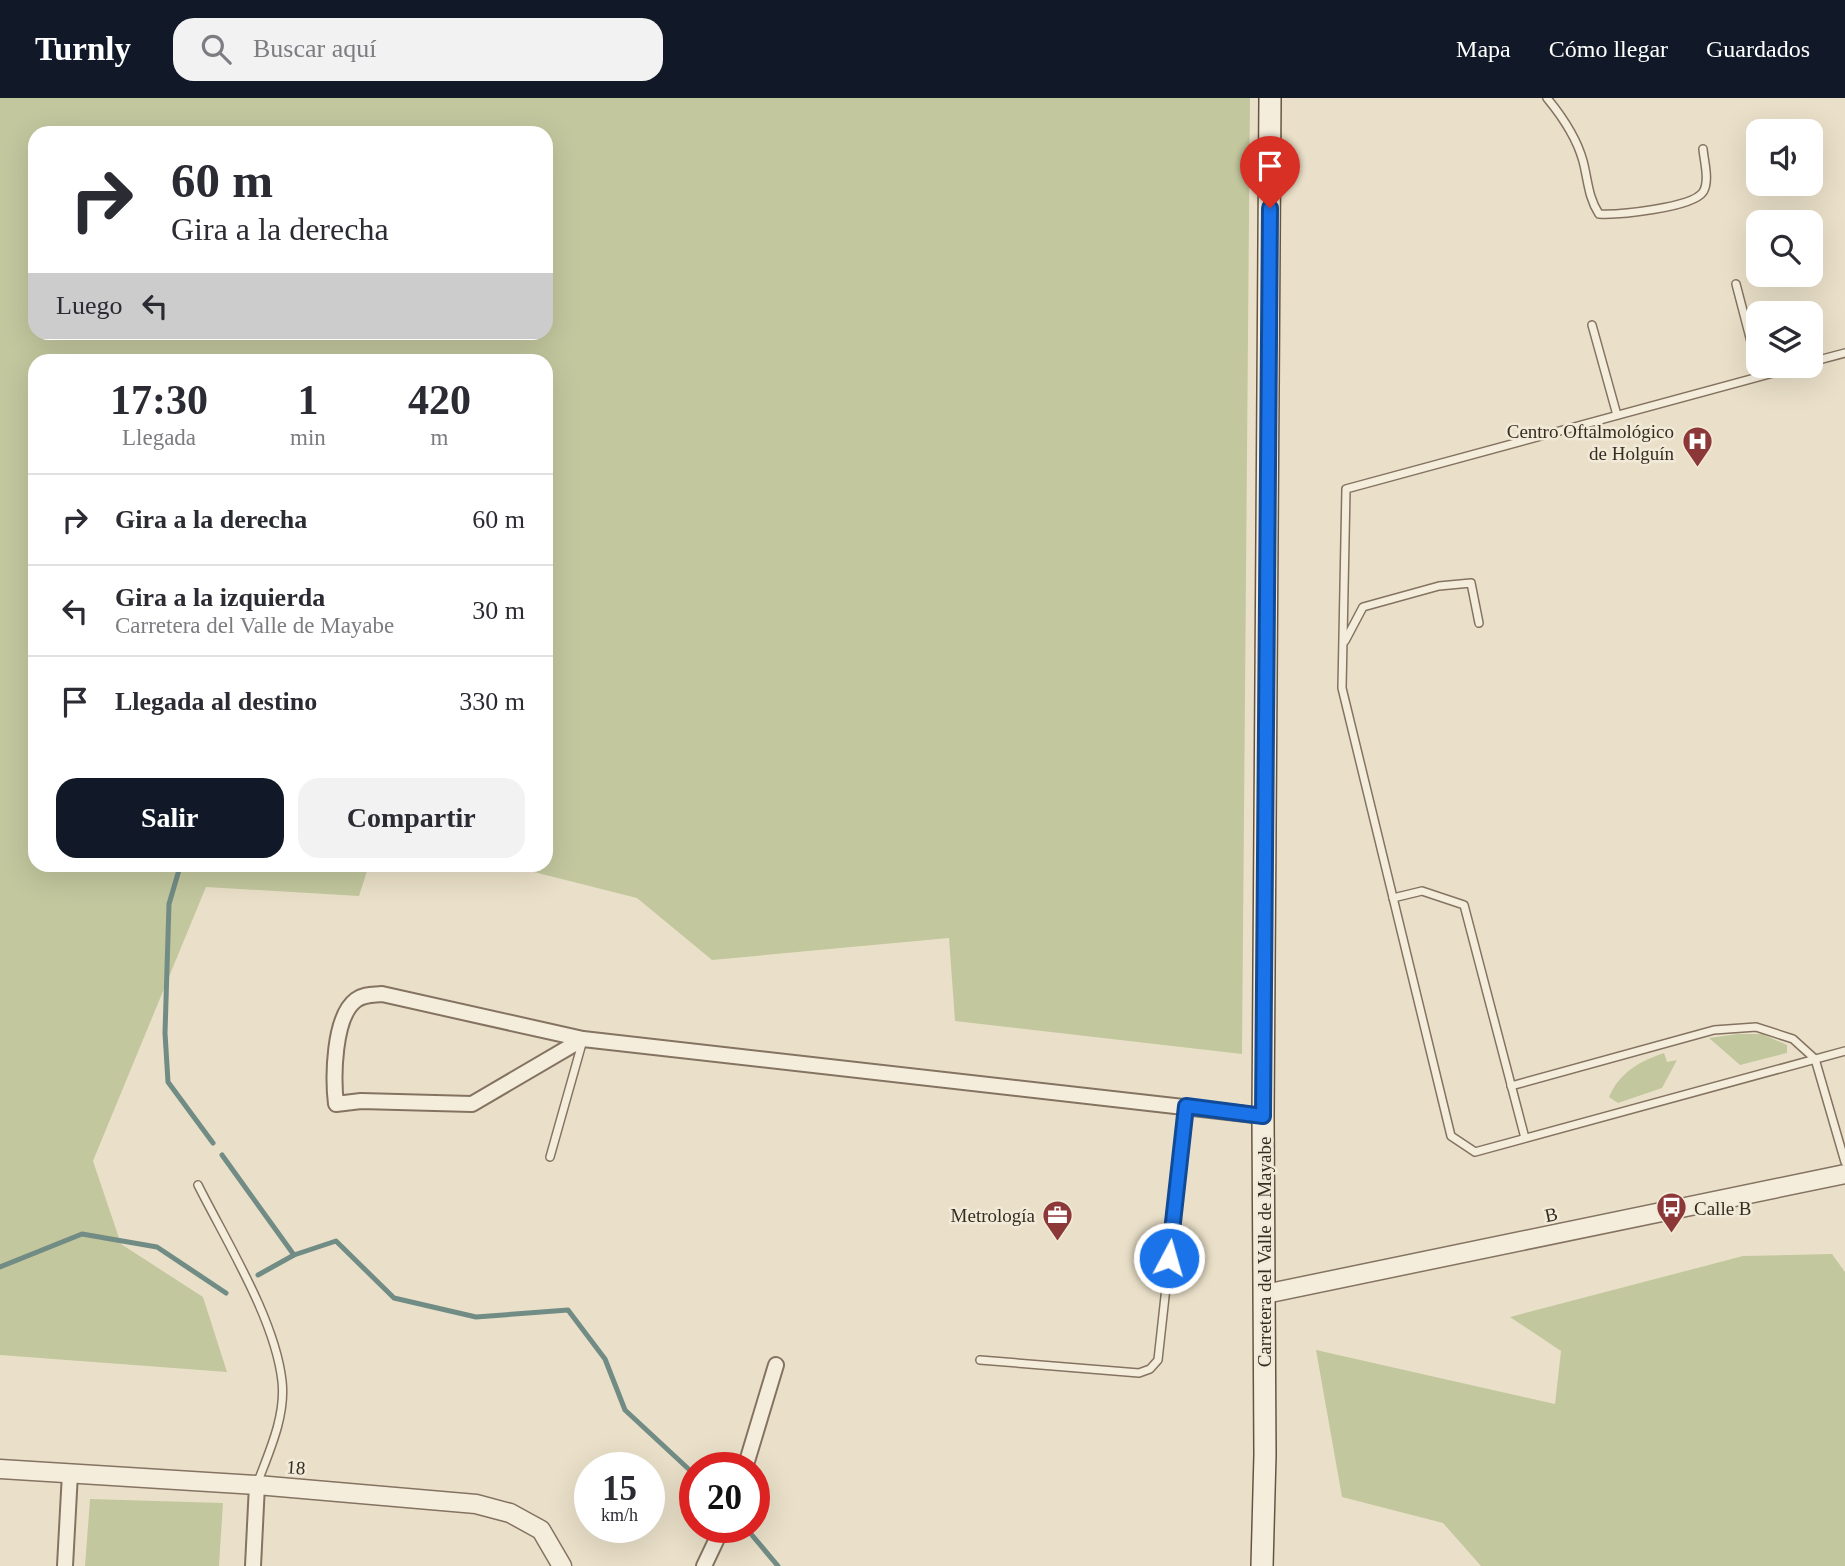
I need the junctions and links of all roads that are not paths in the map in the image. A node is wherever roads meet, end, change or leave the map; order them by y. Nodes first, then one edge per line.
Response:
1 (1270, 98) edge
2 (1547, 98) edge
3 (1703, 149) dead end
4 (1736, 284) dead end
5 (1746, 322) edge
6 (1592, 325) dead end
7 (1845, 353) edge
8 (1823, 359) edge
9 (1753, 378) edge
10 (1617, 415) junction
11 (1479, 623) dead end
12 (1343, 645) junction
13 (1393, 898) junction
14 (583, 1040) junction
15 (1845, 1051) edge
16 (1815, 1059) junction
17 (1511, 1086) junction
18 (1186, 1106) junction
19 (1263, 1116) junction
20 (1525, 1138) junction
21 (550, 1157) dead end
22 (1845, 1162) edge
23 (1845, 1174) edge
24 (198, 1185) dead end
25 (1265, 1294) junction
26 (980, 1360) dead end
27 (776, 1365) dead end
28 (750, 1452) edge
29 (0, 1469) edge
30 (70, 1473) junction
31 (257, 1485) junction
32 (715, 1543) edge
33 (65, 1566) edge
34 (253, 1566) edge
35 (562, 1566) edge
36 (704, 1566) edge
37 (1262, 1566) edge

1 - 19 main road, Carretera del Valle de Mayabe
2 - 3 lane
4 - 5 lane
6 - 10 lane
7 - 8 lane
9 - 10 lane
10 - 12 lane
11 - 12 lane
12 - 13 lane
13 - 17 lane
13 - 20 lane
14 - 14 street
14 - 18 street
14 - 21 lane
15 - 16 lane
16 - 17 lane
16 - 20 lane
16 - 22 lane
17 - 20 lane
18 - 19 street
18 - 26 lane
19 - 25 main road, Carretera del Valle de Mayabe
23 - 25 street, B
24 - 31 lane
25 - 37 main road, Carretera del Valle de Mayabe
27 - 28 street
29 - 30 street, 18
30 - 31 street, 18
30 - 33 street
31 - 34 street
31 - 35 street, 18
32 - 36 street

